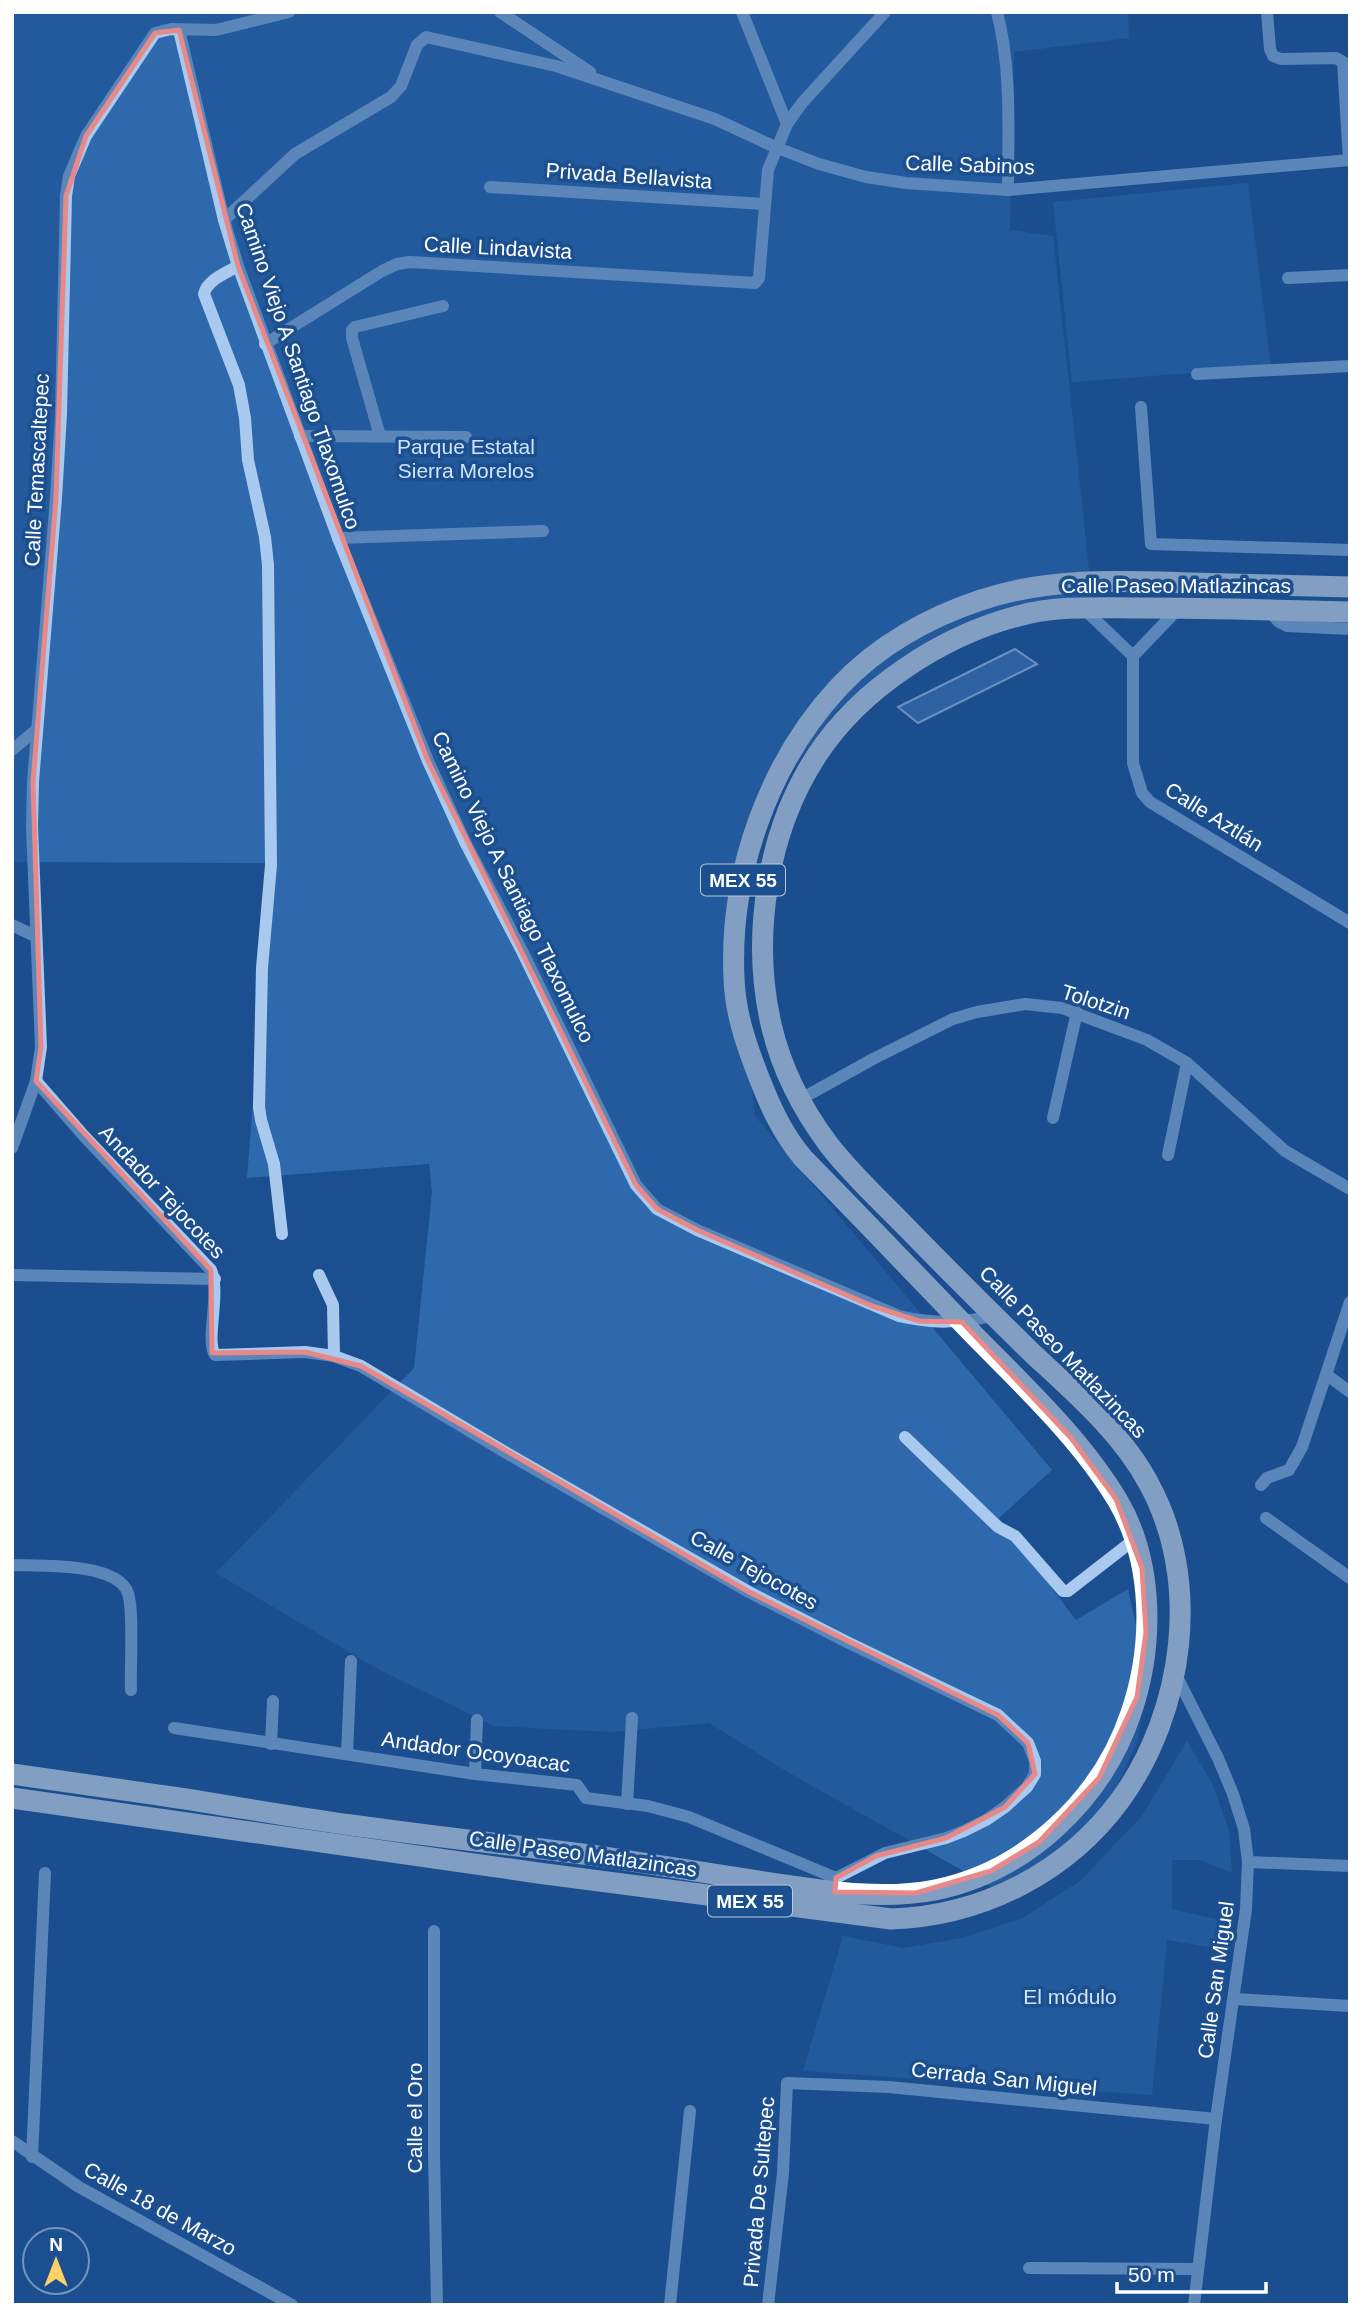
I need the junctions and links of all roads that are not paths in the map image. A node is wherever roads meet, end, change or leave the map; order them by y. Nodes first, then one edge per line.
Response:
1 (289, 12) edge
2 (500, 12) edge
3 (741, 12) edge
4 (885, 12) edge
5 (998, 12) edge
6 (1267, 12) edge
7 (179, 30) junction
8 (605, 82) junction
9 (787, 124) junction
10 (775, 147) junction
11 (1349, 160) edge
12 (490, 187) dead end
13 (1008, 190) junction
14 (765, 204) junction
15 (224, 220) junction
16 (237, 266) junction
17 (1350, 275) edge
18 (1288, 278) dead end
19 (443, 306) dead end
20 (265, 344) junction
21 (1350, 366) edge
22 (1197, 374) dead end
23 (1141, 407) dead end
24 (300, 436) junction
25 (380, 436) junction
26 (466, 437) dead end
27 (543, 531) dead end
28 (338, 538) junction
29 (1350, 550) edge
30 (1350, 587) edge
31 (1083, 608) junction
32 (1179, 608) junction
33 (1268, 610) junction
34 (1350, 612) edge
35 (1350, 629) edge
36 (1133, 656) junction
37 (36, 730) junction
38 (12, 750) edge
39 (1350, 923) edge
40 (12, 925) edge
41 (36, 936) junction
42 (1077, 1012) junction
43 (1187, 1063) junction
44 (36, 1081) junction
45 (799, 1100) junction
46 (1054, 1118) dead end
47 (12, 1148) edge
48 (1168, 1155) dead end
49 (1348, 1184) edge
50 (282, 1234) dead end
51 (12, 1275) edge
52 (319, 1275) dead end
53 (215, 1279) junction
54 (1350, 1303) edge
55 (993, 1316) junction
56 (962, 1322) junction
57 (211, 1346) joint
58 (334, 1356) junction
59 (1327, 1375) junction
60 (1350, 1392) edge
61 (905, 1437) dead end
62 (1261, 1485) dead end
63 (1266, 1518) dead end
64 (1135, 1539) junction
65 (12, 1565) edge
66 (1350, 1578) edge
67 (351, 1661) dead end
68 (1174, 1673) junction
69 (131, 1690) dead end
70 (272, 1701) dead end
71 (632, 1718) dead end
72 (477, 1720) dead end
73 (174, 1728) dead end
74 (271, 1744) junction
75 (347, 1754) junction
76 (12, 1774) edge
77 (475, 1774) junction
78 (12, 1798) edge
79 (627, 1804) junction
80 (1248, 1862) junction
81 (1350, 1866) edge
82 (45, 1873) dead end
83 (836, 1885) junction
84 (434, 1931) dead end
85 (1235, 1999) junction
86 (1350, 2006) edge
87 (787, 2083) joint
88 (690, 2111) dead end
89 (1216, 2119) junction
90 (12, 2141) edge
91 (32, 2157) junction
92 (1029, 2268) dead end
93 (1198, 2269) junction
94 (292, 2305) edge
95 (437, 2305) edge
96 (670, 2305) edge
97 (768, 2305) edge
98 (1195, 2305) edge

1 - 7 street, Calle Temascaltepec
2 - 8 street
3 - 9 street
4 - 9 street
5 - 13 street
6 - 11 street
7 - 15 street, Camino Viejo A Santiago Tlaxomulco
7 - 37 street, Calle Temascaltepec
8 - 10 street, Calle Sabinos
8 - 15 street
9 - 10 street
10 - 13 street, Calle Sabinos
10 - 14 street
11 - 13 street, Calle Sabinos
12 - 14 street, Privada Bellavista
14 - 20 street, Calle Lindavista
15 - 16 street, Camino Viejo A Santiago Tlaxomulco
16 - 20 street, Camino Viejo A Santiago Tlaxomulco
16 - 50 street
17 - 18 street
19 - 25 street
20 - 24 street, Camino Viejo A Santiago Tlaxomulco
21 - 22 street
23 - 29 street
24 - 25 street
24 - 28 street, Camino Viejo A Santiago Tlaxomulco
25 - 26 street
27 - 28 street
28 - 56 street, Camino Viejo A Santiago Tlaxomulco
30 - 56 highway, Calle Paseo Matlazincas / MEX 55
31 - 32 highway, Calle Paseo Matlazincas / MEX 55
31 - 36 street
31 - 45 highway, Calle Paseo Matlazincas / MEX 55
32 - 33 highway, Calle Paseo Matlazincas / MEX 55
32 - 36 street
33 - 34 highway, Calle Paseo Matlazincas / MEX 55
33 - 35 street
36 - 39 street, Calle Aztlán
37 - 38 street
37 - 41 street, Calle Temascaltepec
40 - 41 street
41 - 44 street, Calle Temascaltepec
42 - 43 street, Tolotzin
42 - 45 street, Tolotzin
42 - 46 street
43 - 48 street
43 - 49 street, Tolotzin
44 - 47 street, Calle Temascaltepec
44 - 53 street, Andador Tejocotes
45 - 55 highway, Calle Paseo Matlazincas / MEX 55
51 - 53 street
52 - 58 street
53 - 57 street, Andador Tejocotes
54 - 59 street
55 - 56 street, Camino Viejo A Santiago Tlaxomulco
55 - 68 highway, Calle Paseo Matlazincas / MEX 55
56 - 64 highway, Calle Paseo Matlazincas / MEX 55
57 - 58 street, Calle Tejocotes
58 - 83 street, Calle Tejocotes
59 - 60 street
59 - 62 street
61 - 64 street
63 - 66 street
64 - 83 highway, Calle Paseo Matlazincas / MEX 55
65 - 69 street
67 - 75 street
68 - 78 highway, Calle Paseo Matlazincas / MEX 55
68 - 80 street, Calle San Miguel
70 - 74 street
71 - 79 street
72 - 77 street
73 - 74 street, Andador Ocoyoacac
74 - 75 street, Andador Ocoyoacac
75 - 77 street, Andador Ocoyoacac
76 - 83 highway, Calle Paseo Matlazincas / MEX 55
77 - 79 street, Andador Ocoyoacac
79 - 83 street, Andador Ocoyoacac
80 - 81 street
80 - 85 street, Calle San Miguel
82 - 91 street
84 - 95 street, Calle el Oro
85 - 86 street
85 - 89 street, Calle San Miguel
87 - 89 street, Cerrada San Miguel
87 - 97 street, Privada De Sultepec
88 - 96 street
89 - 93 street, Calle San Miguel
90 - 91 street, Calle 18 de Marzo
91 - 94 street, Calle 18 de Marzo
92 - 93 street
93 - 98 street, Calle San Miguel

